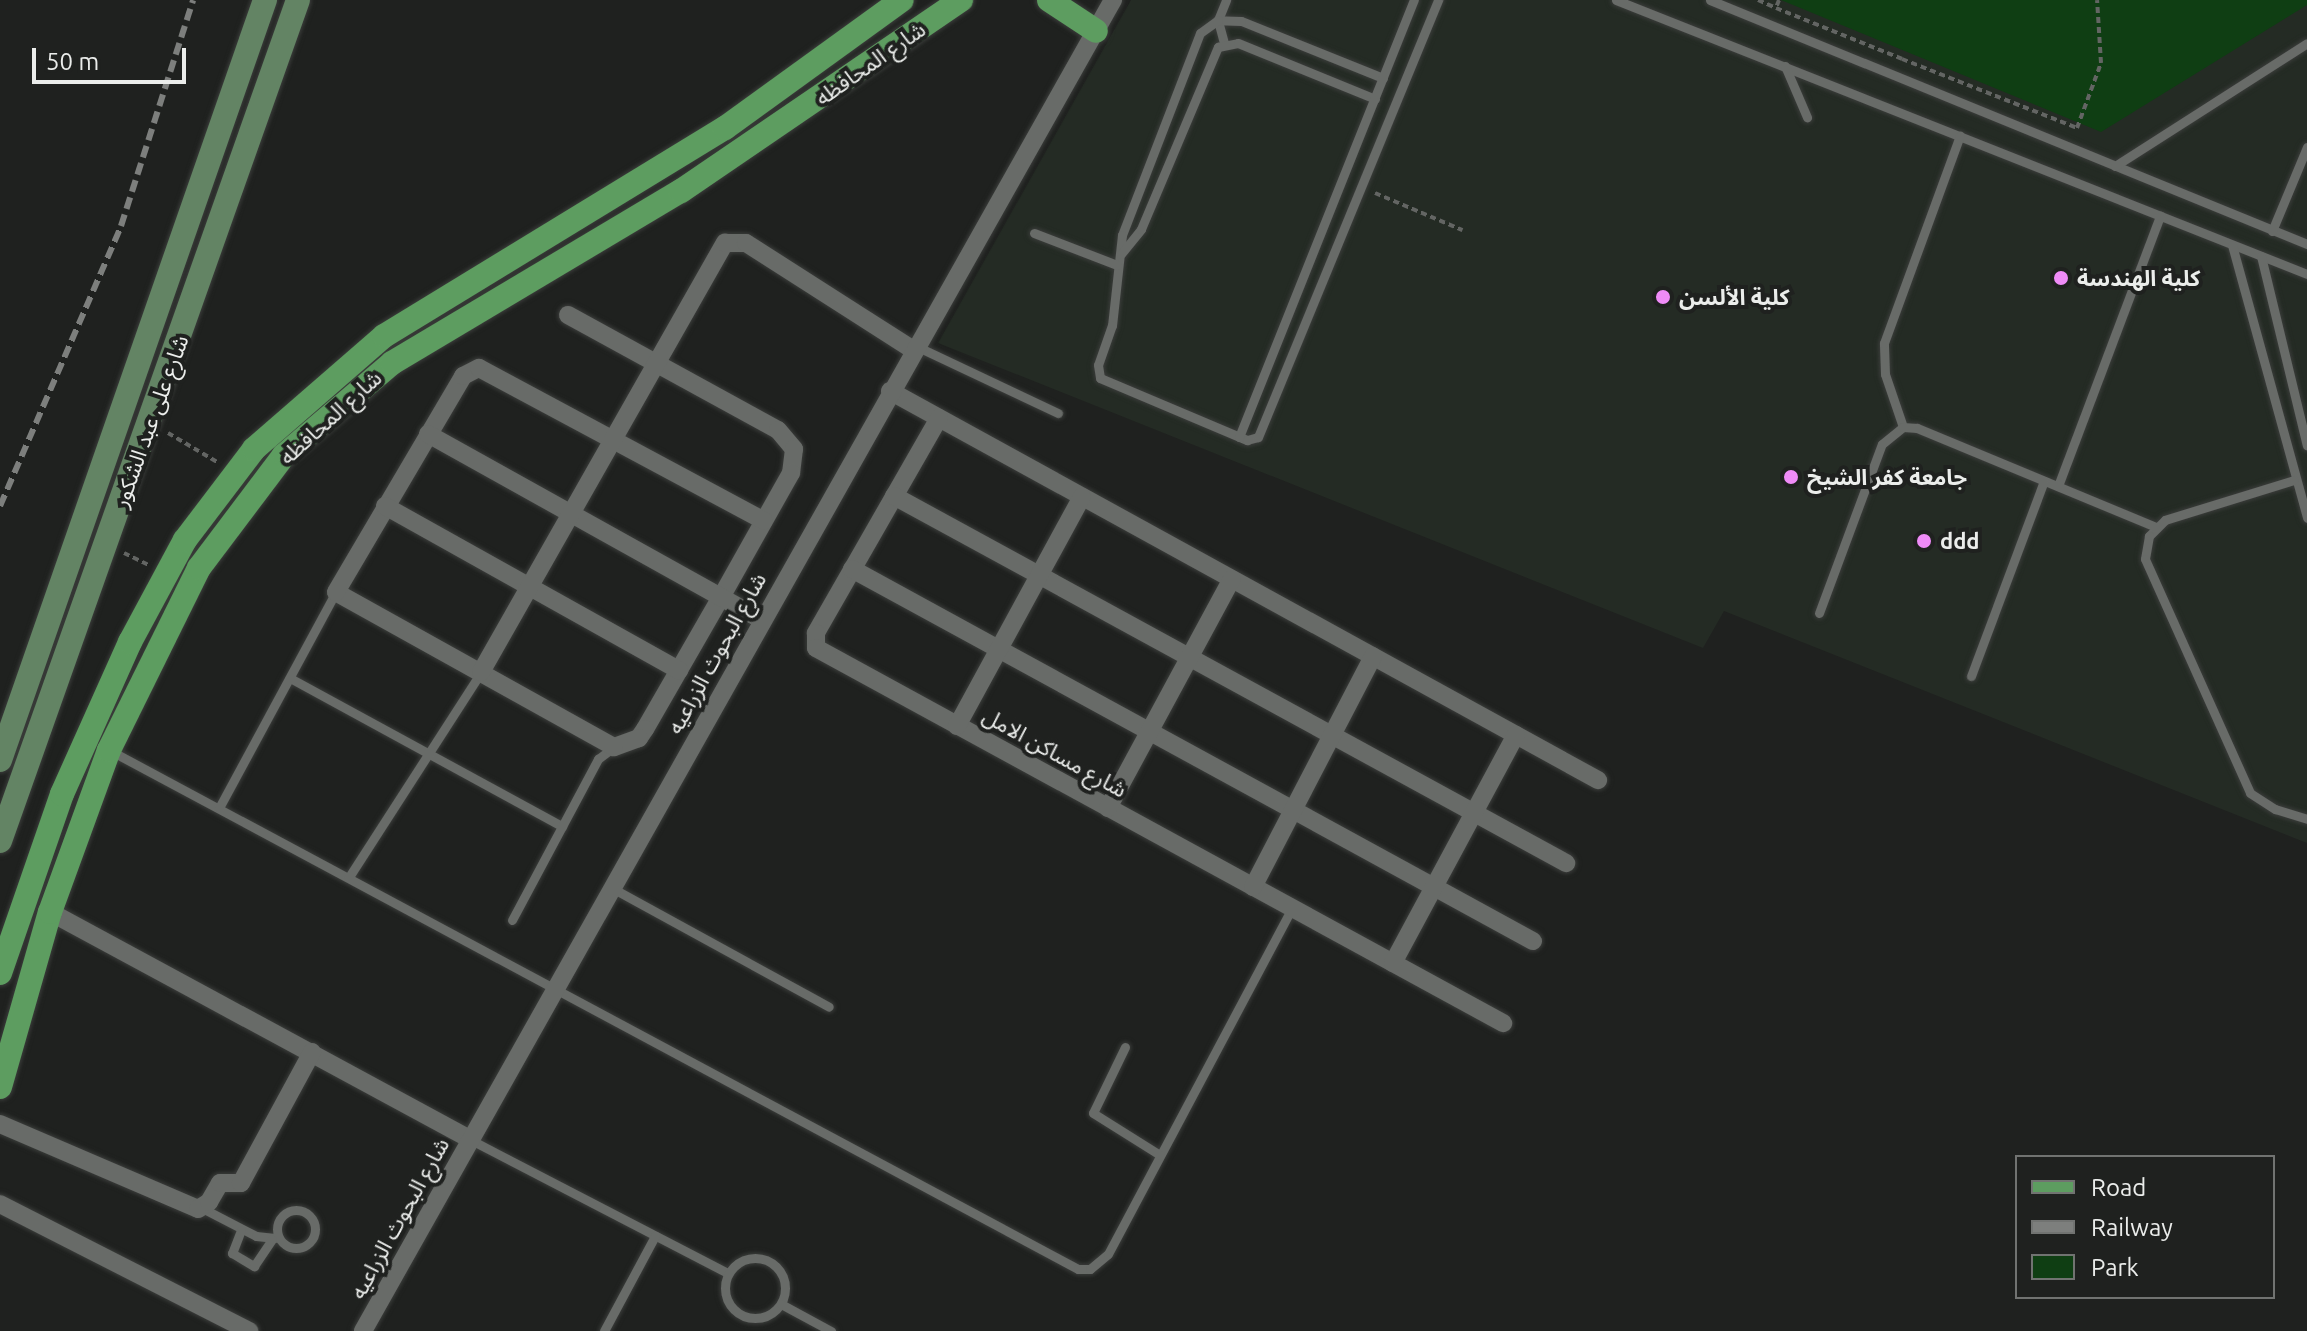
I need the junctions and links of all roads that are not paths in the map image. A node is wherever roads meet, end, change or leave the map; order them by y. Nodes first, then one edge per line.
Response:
1 (265, 0) edge
2 (298, 0) edge
3 (902, 0) edge
4 (961, 0) edge
5 (1049, 0) edge
6 (1113, 0) edge
7 (1226, 0) edge
8 (1414, 0) edge
9 (1438, 0) edge
10 (1616, 0) edge
11 (1710, 0) edge
12 (1218, 20) junction
13 (1096, 31) junction
14 (1224, 43) junction
15 (2307, 43) edge
16 (1785, 66) junction
17 (1383, 78) junction
18 (1375, 99) junction
19 (1807, 117) dead end
20 (1960, 135) junction
21 (2307, 147) edge
22 (2115, 166) junction
23 (2160, 216) junction
24 (2272, 231) junction
25 (1034, 233) dead end
26 (2307, 244) edge
27 (2232, 245) junction
28 (1121, 254) junction
29 (2261, 256) junction
30 (1117, 265) junction
31 (2307, 274) edge
32 (568, 315) dead end
33 (915, 348) junction
34 (655, 363) junction
35 (890, 391) junction
36 (1058, 413) dead end
37 (939, 418) junction
38 (1903, 427) junction
39 (428, 434) junction
40 (1239, 437) junction
41 (613, 440) junction
42 (2307, 446) edge
43 (2294, 480) junction
44 (2044, 481) junction
45 (2058, 486) junction
46 (894, 496) junction
47 (1082, 497) junction
48 (385, 506) junction
49 (571, 513) junction
50 (2307, 518) edge
51 (764, 521) junction
52 (2156, 527) junction
53 (852, 569) junction
54 (1039, 576) junction
55 (1232, 579) junction
56 (529, 586) junction
57 (336, 592) junction
58 (721, 597) junction
59 (1819, 613) dead end
60 (762, 620) junction
61 (999, 649) junction
62 (1373, 656) junction
63 (1190, 658) junction
64 (679, 670) junction
65 (481, 672) junction
66 (1971, 676) dead end
67 (290, 678) junction
68 (957, 726) junction
69 (1150, 732) junction
70 (1332, 735) junction
71 (1516, 735) junction
72 (614, 747) junction
73 (109, 750) junction
74 (428, 754) junction
75 (0, 760) edge
76 (1598, 780) dead end
77 (219, 808) junction
78 (1108, 808) junction
79 (1293, 810) junction
80 (1474, 813) junction
81 (2307, 819) edge
82 (562, 826) junction
83 (0, 841) edge
84 (1566, 863) dead end
85 (349, 877) junction
86 (1253, 887) junction
87 (1434, 887) junction
88 (612, 888) junction
89 (1292, 908) junction
90 (50, 912) junction
91 (512, 920) dead end
92 (1533, 941) dead end
93 (1393, 963) junction
94 (0, 973) edge
95 (556, 987) junction
96 (829, 1007) dead end
97 (1503, 1023) dead end
98 (1125, 1047) dead end
99 (312, 1052) junction
100 (0, 1087) edge
101 (0, 1124) edge
102 (471, 1140) junction
103 (1160, 1155) junction
104 (0, 1204) edge
105 (202, 1208) junction
106 (241, 1230) junction
107 (655, 1236) junction
108 (275, 1238) junction
109 (728, 1273) junction
110 (781, 1304) junction
111 (249, 1331) edge
112 (363, 1331) edge
113 (604, 1331) edge
114 (831, 1331) edge

1 - 75 main road, شارع على عبد الشكور
2 - 83 main road, شارع على عبد الشكور
3 - 94 main road, شارع المحافظه
4 - 73 main road, شارع المحافظه
5 - 13 main road
6 - 13 street, شارع البحوث الزراعيه
7 - 12 lane
8 - 17 lane
9 - 40 lane
10 - 16 lane
11 - 22 lane
12 - 14 lane
12 - 17 lane
12 - 28 lane
13 - 33 street, شارع البحوث الزراعيه
14 - 18 lane
14 - 28 lane
15 - 22 lane
16 - 19 lane
16 - 20 lane
17 - 18 lane
18 - 40 lane
20 - 23 lane
20 - 38 lane
21 - 24 lane
22 - 24 lane
23 - 27 lane
23 - 45 lane
24 - 26 lane
25 - 30 lane
27 - 29 lane
27 - 43 lane
28 - 30 lane
29 - 31 lane
29 - 42 lane
30 - 40 lane
32 - 34 street
33 - 34 street
33 - 35 street, شارع البحوث الزراعيه
33 - 36 lane
34 - 41 street
34 - 51 street
35 - 37 street
35 - 60 street, شارع البحوث الزراعيه
37 - 46 street, شارع مساكن الامل
37 - 47 street
38 - 44 lane
38 - 59 lane
39 - 41 street
39 - 48 street
39 - 49 street
41 - 49 street
41 - 51 street
43 - 50 lane
43 - 52 lane
44 - 45 lane
44 - 66 lane
45 - 52 lane
46 - 53 street, شارع مساكن الامل
46 - 54 street
47 - 54 street
47 - 55 street
48 - 56 street
48 - 57 street
49 - 56 street
49 - 58 street
51 - 58 street
52 - 81 lane
53 - 61 street
53 - 68 street, شارع مساكن الامل
54 - 61 street
54 - 63 street
55 - 62 street
55 - 63 street
56 - 64 street
56 - 65 street
57 - 65 street
57 - 67 lane
58 - 60 street
58 - 64 street
60 - 88 street, شارع البحوث الزراعيه
61 - 68 street
61 - 69 street
62 - 70 street
62 - 71 street
63 - 69 street
63 - 70 street
64 - 72 street
65 - 72 street
65 - 74 lane
67 - 74 lane
67 - 77 lane
68 - 78 street, شارع مساكن الامل
69 - 78 street
69 - 79 street
70 - 79 street
70 - 80 street
71 - 76 street
71 - 80 street
72 - 82 lane
73 - 77 lane
73 - 90 main road, شارع المحافظه
74 - 82 lane
74 - 85 lane
77 - 85 lane
78 - 86 street, شارع مساكن الامل
79 - 86 street
79 - 87 street
80 - 84 street
80 - 87 street
82 - 91 lane
85 - 95 lane
86 - 89 street, شارع مساكن الامل
87 - 92 street
87 - 93 street
88 - 95 street, شارع البحوث الزراعيه
88 - 96 lane
89 - 93 street, شارع مساكن الامل
89 - 103 lane
90 - 99 street
90 - 100 main road, شارع المحافظه
93 - 97 street, شارع مساكن الامل
95 - 102 street, شارع البحوث الزراعيه
95 - 103 lane
98 - 103 lane
99 - 102 street
99 - 105 street
101 - 105 street
102 - 107 lane
102 - 112 street, شارع البحوث الزراعيه
104 - 111 street
105 - 106 lane
106 - 108 lane
106 - 108 lane
107 - 109 lane
107 - 113 lane
108 - 108 lane
109 - 110 lane
109 - 110 lane
110 - 114 lane

